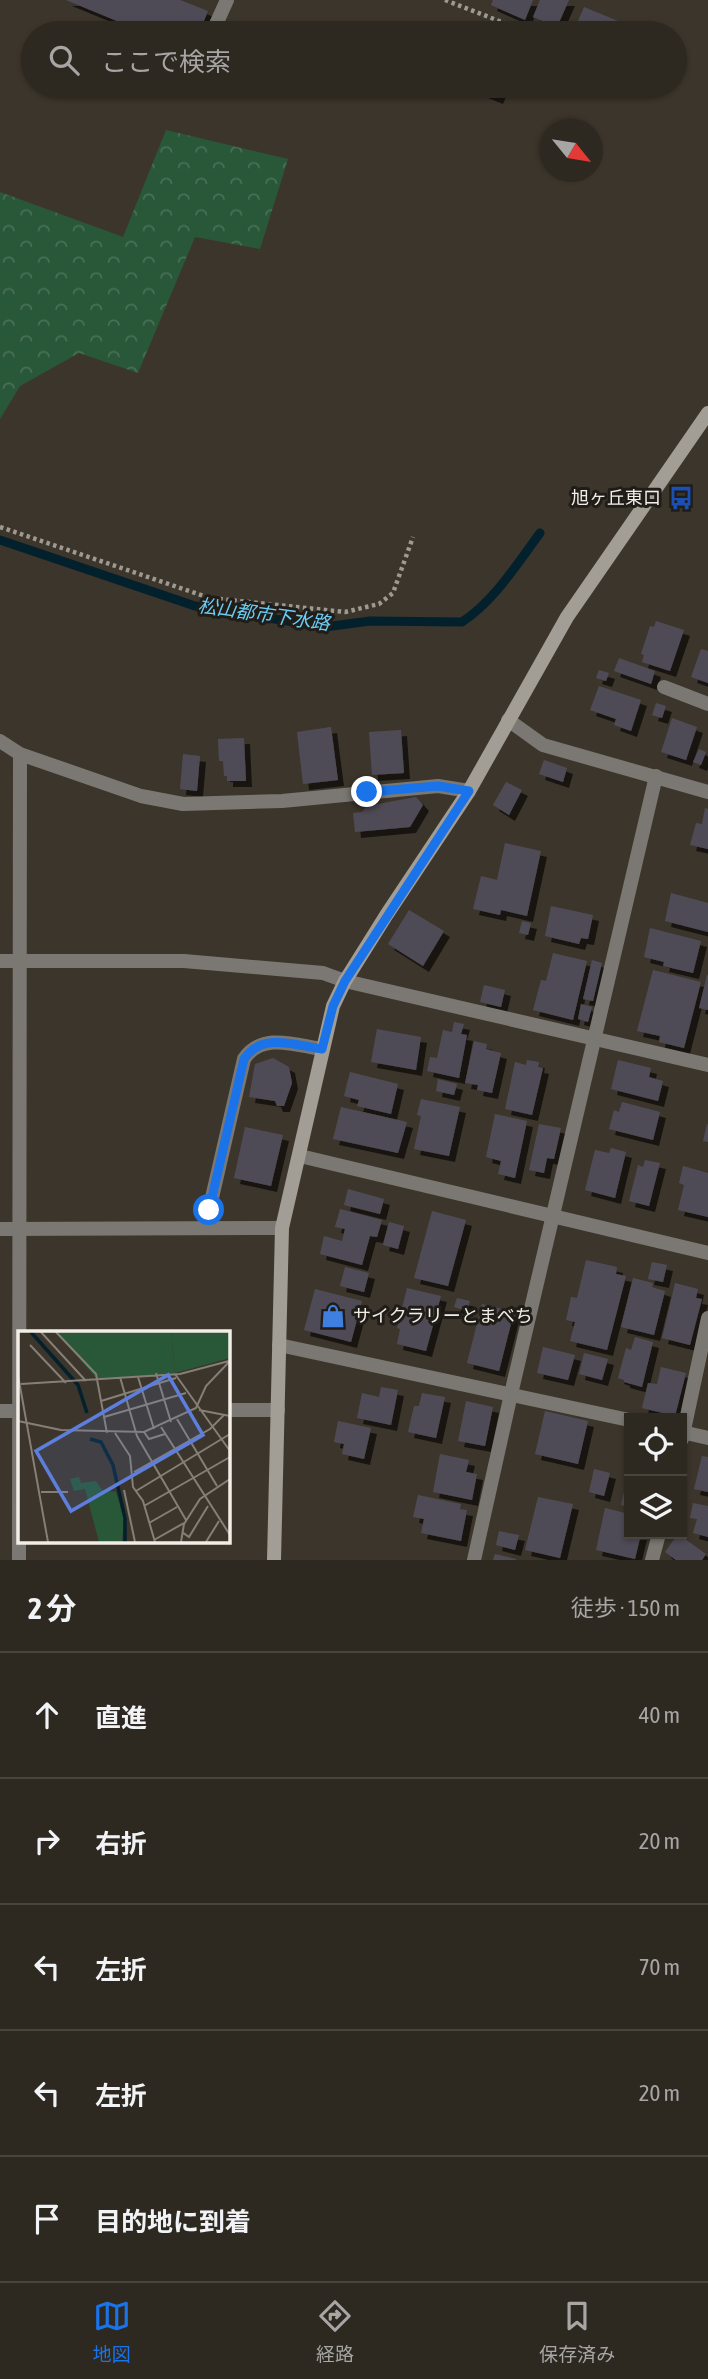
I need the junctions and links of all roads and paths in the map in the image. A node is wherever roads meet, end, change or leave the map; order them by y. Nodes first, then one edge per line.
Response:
1 (227, 0) edge
2 (445, 0) edge
3 (217, 21) edge
4 (499, 21) edge
5 (708, 413) edge
6 (0, 527) edge
7 (413, 537) dead end
8 (664, 687) dead end
9 (708, 704) edge
10 (509, 720) junction
11 (0, 741) edge
12 (20, 754) junction
13 (656, 776) junction
14 (469, 791) junction
15 (708, 792) edge
16 (0, 961) edge
17 (21, 962) junction
18 (345, 981) junction
19 (595, 1038) junction
20 (322, 1049) junction
21 (708, 1065) edge
22 (300, 1156) junction
23 (553, 1215) junction
24 (205, 1228) junction
25 (282, 1228) junction
26 (0, 1229) edge
27 (19, 1229) junction
28 (708, 1253) edge
29 (708, 1318) edge
30 (19, 1331) edge
31 (279, 1345) junction
32 (511, 1394) junction
33 (229, 1410) edge
34 (278, 1410) junction
35 (0, 1411) edge
36 (18, 1411) edge
37 (687, 1413) edge
38 (624, 1419) edge
39 (687, 1436) edge
40 (708, 1438) edge
41 (658, 1539) edge
42 (19, 1542) edge
43 (19, 1560) edge
44 (274, 1560) edge
45 (474, 1560) edge
46 (652, 1560) edge

1 - 3 street
2 - 4 path
5 - 10 street
6 - 7 path
8 - 9 street
10 - 13 street
10 - 14 street
11 - 12 street
12 - 14 street
12 - 17 street
13 - 15 street
13 - 19 street
14 - 18 street
16 - 17 street
17 - 18 street
17 - 27 street
18 - 19 street
18 - 20 street
19 - 21 street
19 - 23 street
20 - 22 street
20 - 24 street
22 - 23 street
22 - 25 street
23 - 28 street
23 - 32 street
24 - 25 street
24 - 27 street
25 - 31 street
26 - 27 street
27 - 30 street
29 - 37 street
31 - 32 street
31 - 34 street
32 - 38 street
32 - 45 street
33 - 34 street
34 - 44 street
35 - 36 street
39 - 40 street
41 - 46 street
42 - 43 street

